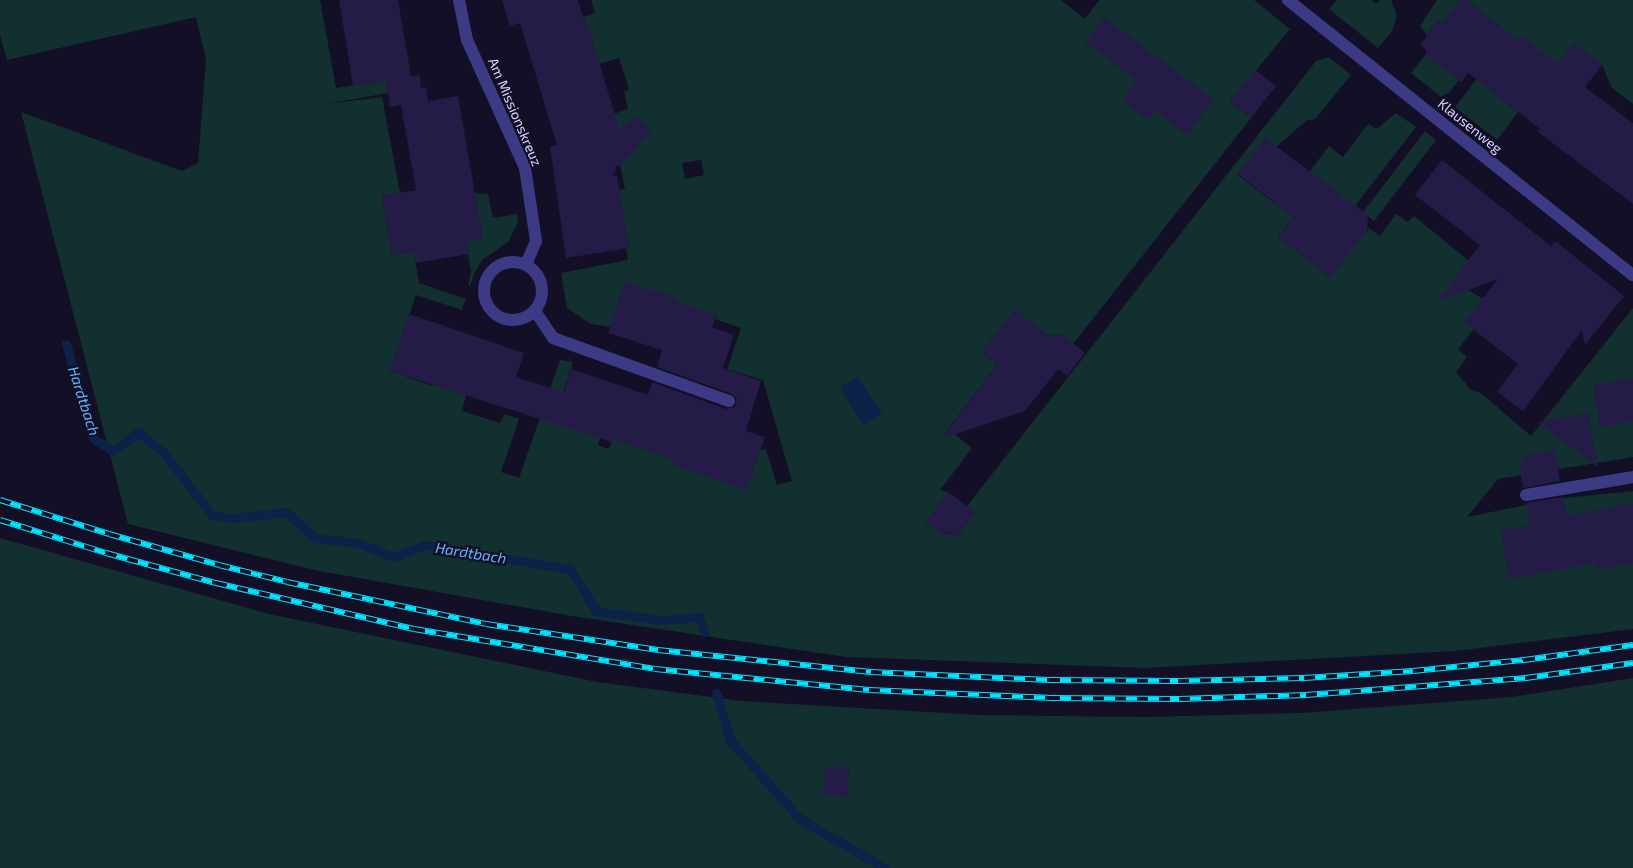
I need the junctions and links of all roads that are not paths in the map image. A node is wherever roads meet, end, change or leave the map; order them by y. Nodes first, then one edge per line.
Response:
1 (459, 0) edge
2 (1288, 0) edge
3 (526, 265) junction
4 (1633, 275) edge
5 (535, 311) junction
6 (729, 401) dead end
7 (1633, 477) edge
8 (1526, 495) dead end

1 - 3 street, Am Missionskreuz
2 - 4 street, Klausenweg
3 - 5 street
3 - 5 street
5 - 6 street
7 - 8 street

